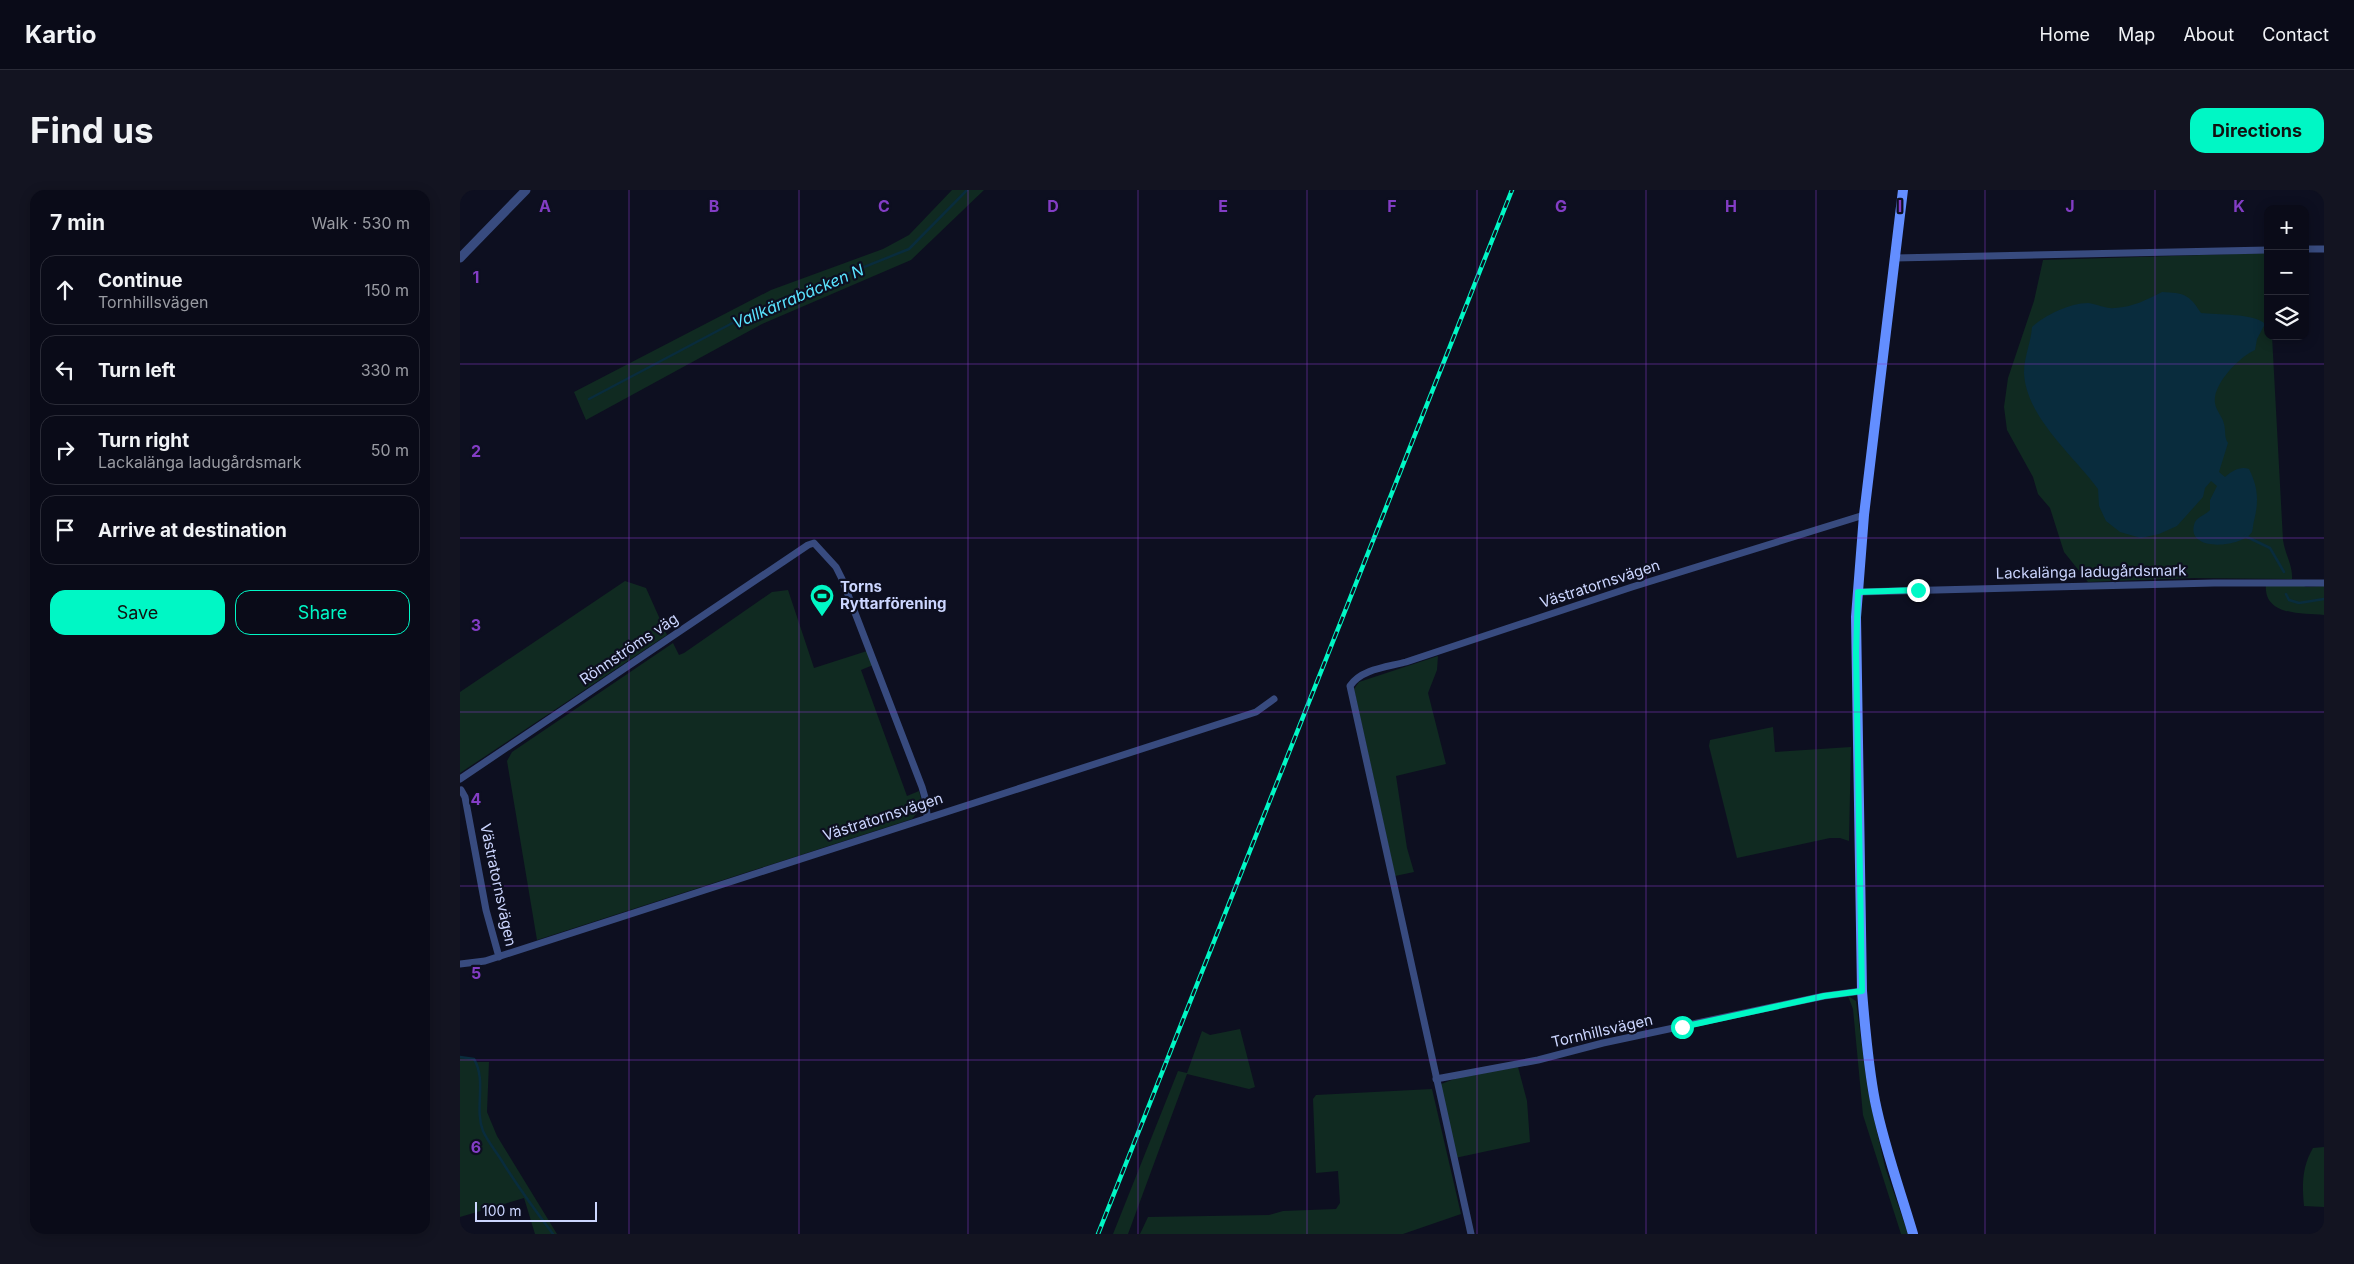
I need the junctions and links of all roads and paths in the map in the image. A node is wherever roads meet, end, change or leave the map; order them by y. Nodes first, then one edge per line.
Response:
1 (526, 190) edge
2 (1903, 190) edge
3 (2309, 249) edge
4 (2324, 249) edge
5 (2264, 250) edge
6 (460, 258) edge
7 (1896, 258) junction
8 (1864, 515) junction
9 (2324, 583) edge
10 (1858, 592) junction
11 (1274, 699) dead end
12 (460, 779) edge
13 (461, 790) edge
14 (927, 817) junction
15 (499, 957) junction
16 (460, 964) edge
17 (1862, 991) junction
18 (1436, 1078) junction
19 (1471, 1234) edge
20 (1914, 1234) edge

1 - 6 street
2 - 7 main road
3 - 4 street
5 - 7 street
7 - 8 main road
8 - 10 main road
8 - 18 street, Västratornsvägen
9 - 10 street, Lackalänga ladugårdsmark
10 - 17 main road
11 - 14 street, Västratornsvägen
12 - 14 street, Rönnströms väg
13 - 15 street, Västratornsvägen
14 - 15 street, Västratornsvägen
15 - 16 street, Västratornsvägen
17 - 18 street, Tornhillsvägen
17 - 20 main road
18 - 19 street

